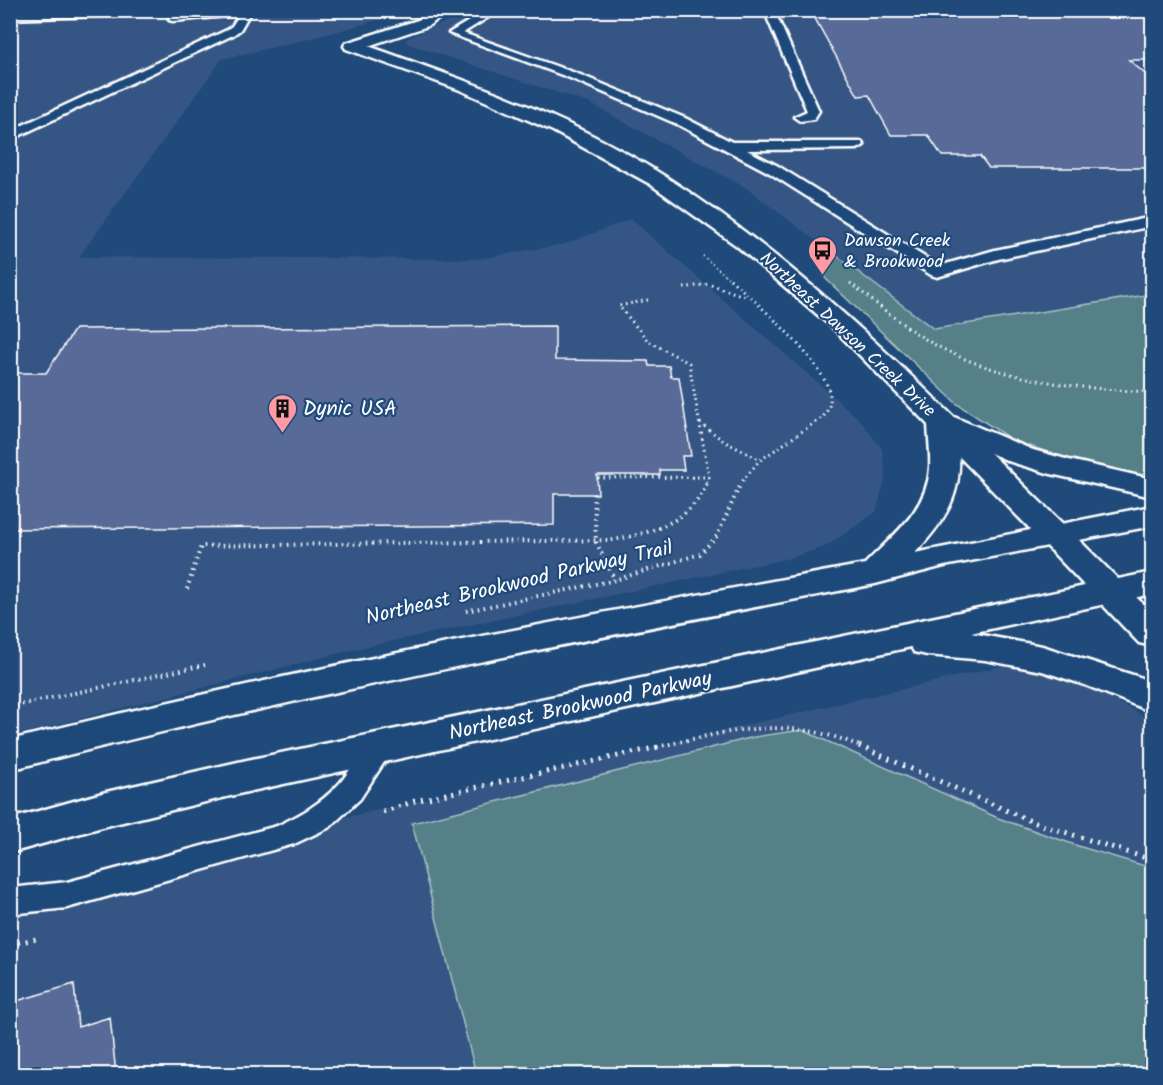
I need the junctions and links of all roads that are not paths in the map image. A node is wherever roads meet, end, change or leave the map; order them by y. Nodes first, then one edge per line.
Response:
1 (188, 10) edge
2 (236, 10) edge
3 (445, 10) edge
4 (495, 10) edge
5 (769, 10) edge
6 (247, 11) edge
7 (84, 13) edge
8 (10, 16) edge
9 (800, 117) dead end
10 (10, 136) edge
11 (727, 146) junction
12 (857, 146) dead end
13 (1152, 222) edge
14 (942, 421) junction
15 (1152, 488) edge
16 (1152, 516) edge
17 (1055, 535) junction
18 (875, 573) junction
19 (1152, 582) edge
20 (1111, 591) junction
21 (1152, 634) edge
22 (877, 642) junction
23 (1152, 698) edge
24 (380, 747) junction
25 (10, 754) edge
26 (10, 836) edge
27 (10, 901) edge

1 - 7 lane
2 - 6 lane
3 - 14 main road, Northeast Dawson Creek Drive
4 - 11 lane
5 - 9 lane
6 - 7 lane
6 - 10 lane
7 - 8 lane
11 - 12 lane
11 - 13 lane
14 - 15 main road
14 - 17 main road, Northeast Dawson Creek Drive
14 - 18 main road
16 - 17 main road
17 - 18 main road
17 - 20 main road, Northeast Dawson Creek Drive
18 - 25 main road
19 - 20 main road, Northeast Brookwood Parkway
20 - 21 main road, Northeast Dawson Creek Drive
20 - 22 main road, Northeast Brookwood Parkway
22 - 23 main road
22 - 24 main road, Northeast Brookwood Parkway
24 - 26 main road, Northeast Brookwood Parkway
24 - 27 lane

